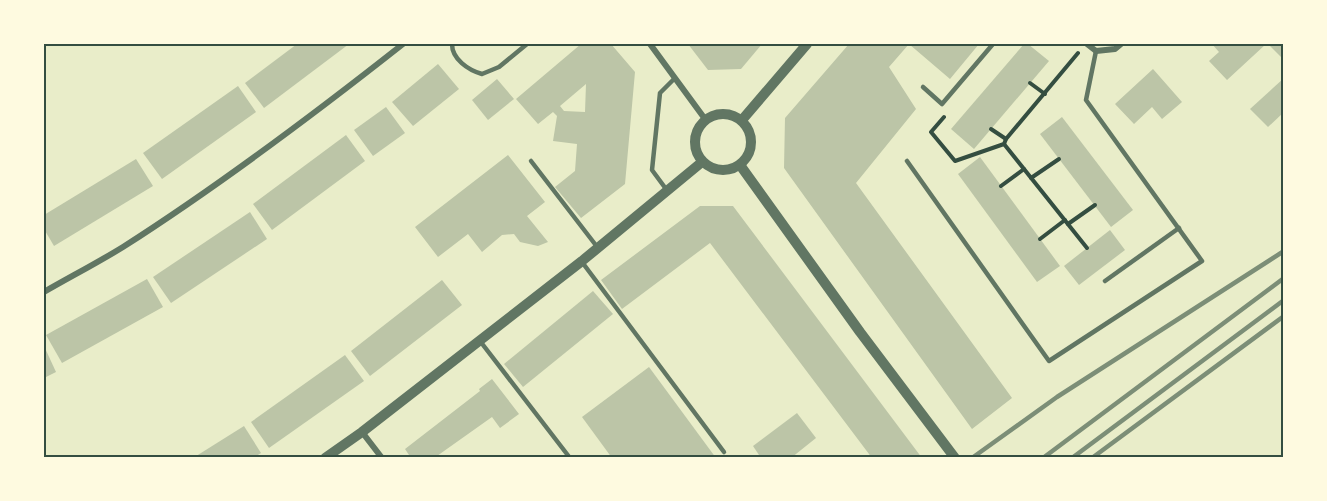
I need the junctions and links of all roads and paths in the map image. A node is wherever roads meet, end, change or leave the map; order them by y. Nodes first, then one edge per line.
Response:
1 (403, 44) edge
2 (452, 44) edge
3 (527, 44) edge
4 (650, 44) edge
5 (807, 44) edge
6 (993, 44) edge
7 (1087, 44) edge
8 (1121, 44) edge
9 (1096, 51) junction
10 (1079, 52) dead end
11 (675, 78) junction
12 (1030, 83) dead end
13 (923, 87) dead end
14 (1045, 94) junction
15 (946, 115) dead end
16 (705, 119) junction
17 (742, 120) junction
18 (991, 129) dead end
19 (1006, 139) junction
20 (1004, 144) junction
21 (1059, 159) dead end
22 (531, 161) dead end
23 (907, 161) dead end
24 (702, 162) junction
25 (740, 165) junction
26 (1024, 169) junction
27 (1031, 178) junction
28 (1002, 186) dead end
29 (668, 191) junction
30 (1095, 205) dead end
31 (1066, 222) junction
32 (1179, 228) junction
33 (1040, 238) dead end
34 (598, 248) junction
35 (1087, 248) dead end
36 (582, 261) junction
37 (1105, 281) dead end
38 (44, 292) edge
39 (480, 341) junction
40 (362, 432) junction
41 (724, 452) dead end
42 (325, 458) edge
43 (382, 458) edge
44 (570, 458) edge
45 (955, 458) edge

1 - 38 street
2 - 3 lane
4 - 11 street
5 - 17 street
6 - 13 lane
7 - 9 street
8 - 9 street
9 - 32 lane
10 - 14 path
11 - 16 street
11 - 29 lane
12 - 14 path
14 - 19 path
15 - 20 path
16 - 17 street
16 - 24 street
17 - 25 street
18 - 19 path
19 - 20 path
20 - 26 path
21 - 27 path
22 - 34 lane
23 - 32 lane
24 - 25 street
24 - 29 street
25 - 45 street
26 - 27 path
26 - 28 path
27 - 31 path
29 - 34 street
30 - 31 path
31 - 33 path
31 - 35 path
32 - 37 lane
34 - 36 street
36 - 39 street
36 - 41 lane
39 - 40 street
39 - 44 lane
40 - 42 street
40 - 43 street

